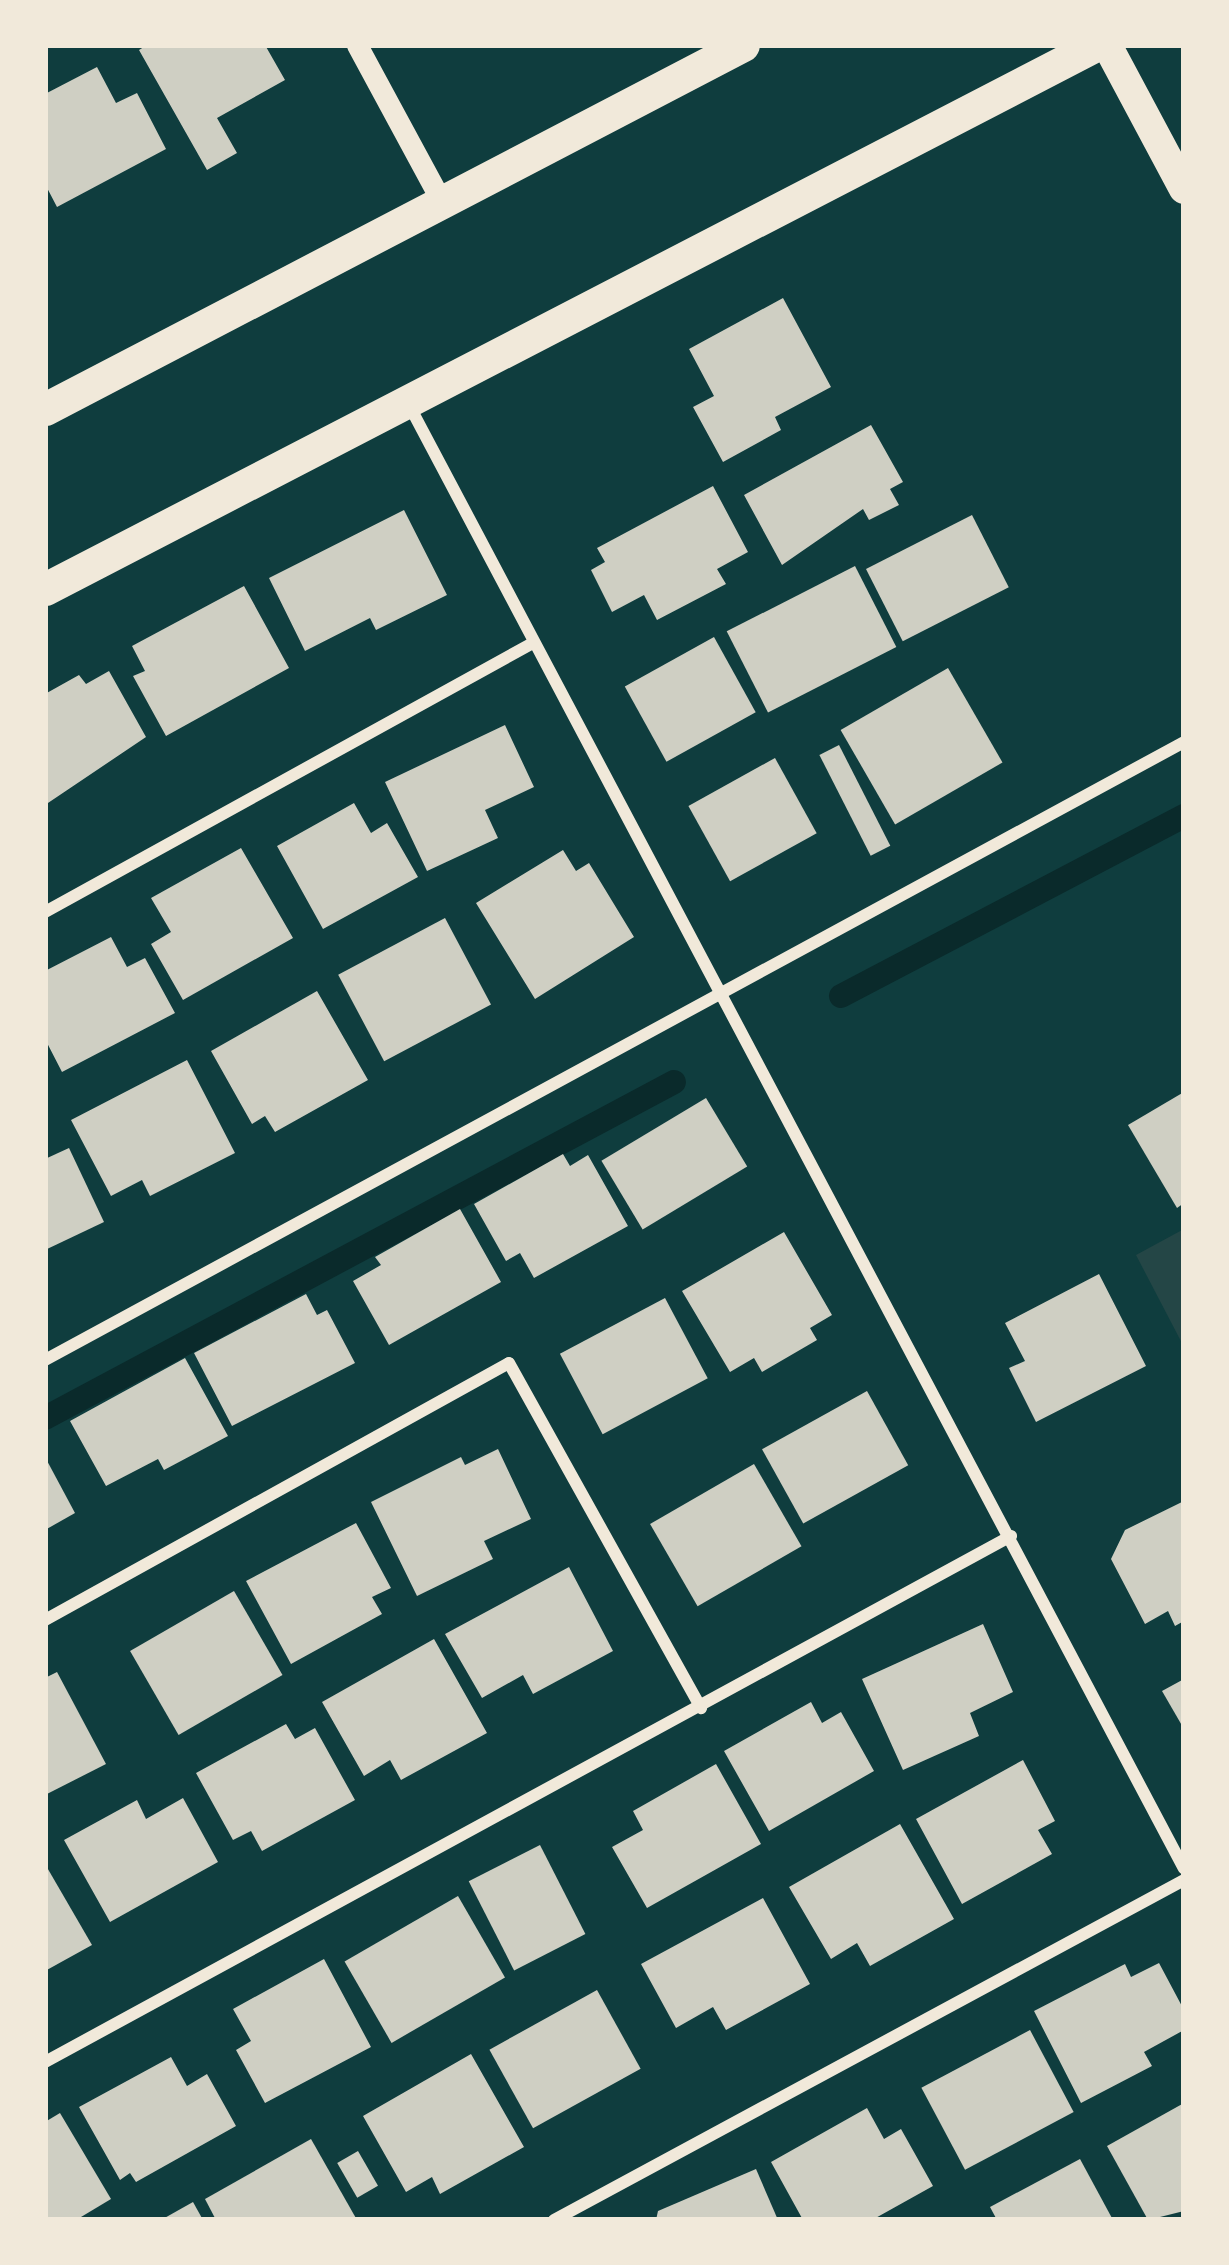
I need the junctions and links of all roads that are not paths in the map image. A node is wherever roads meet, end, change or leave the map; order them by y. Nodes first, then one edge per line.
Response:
1 (358, 45) edge
2 (743, 45) edge
3 (1096, 45) edge
4 (1107, 45) edge
5 (1184, 190) edge
6 (443, 204) junction
7 (408, 404) junction
8 (45, 409) edge
9 (45, 589) edge
10 (532, 644) junction
11 (1184, 742) edge
12 (45, 911) edge
13 (727, 993) junction
14 (45, 1360) edge
15 (1011, 1536) junction
16 (45, 1620) edge
17 (701, 1708) junction
18 (1184, 1869) edge
19 (1184, 1880) edge
20 (45, 2062) edge
21 (561, 2218) edge

1 - 6 street
2 - 6 highway
3 - 7 highway
4 - 5 main road
6 - 8 highway
7 - 9 highway
7 - 10 street
10 - 12 street
10 - 13 street
11 - 13 street
13 - 14 street
13 - 15 street
15 - 17 street
15 - 18 street
16 - 17 street
17 - 20 street
19 - 21 street

